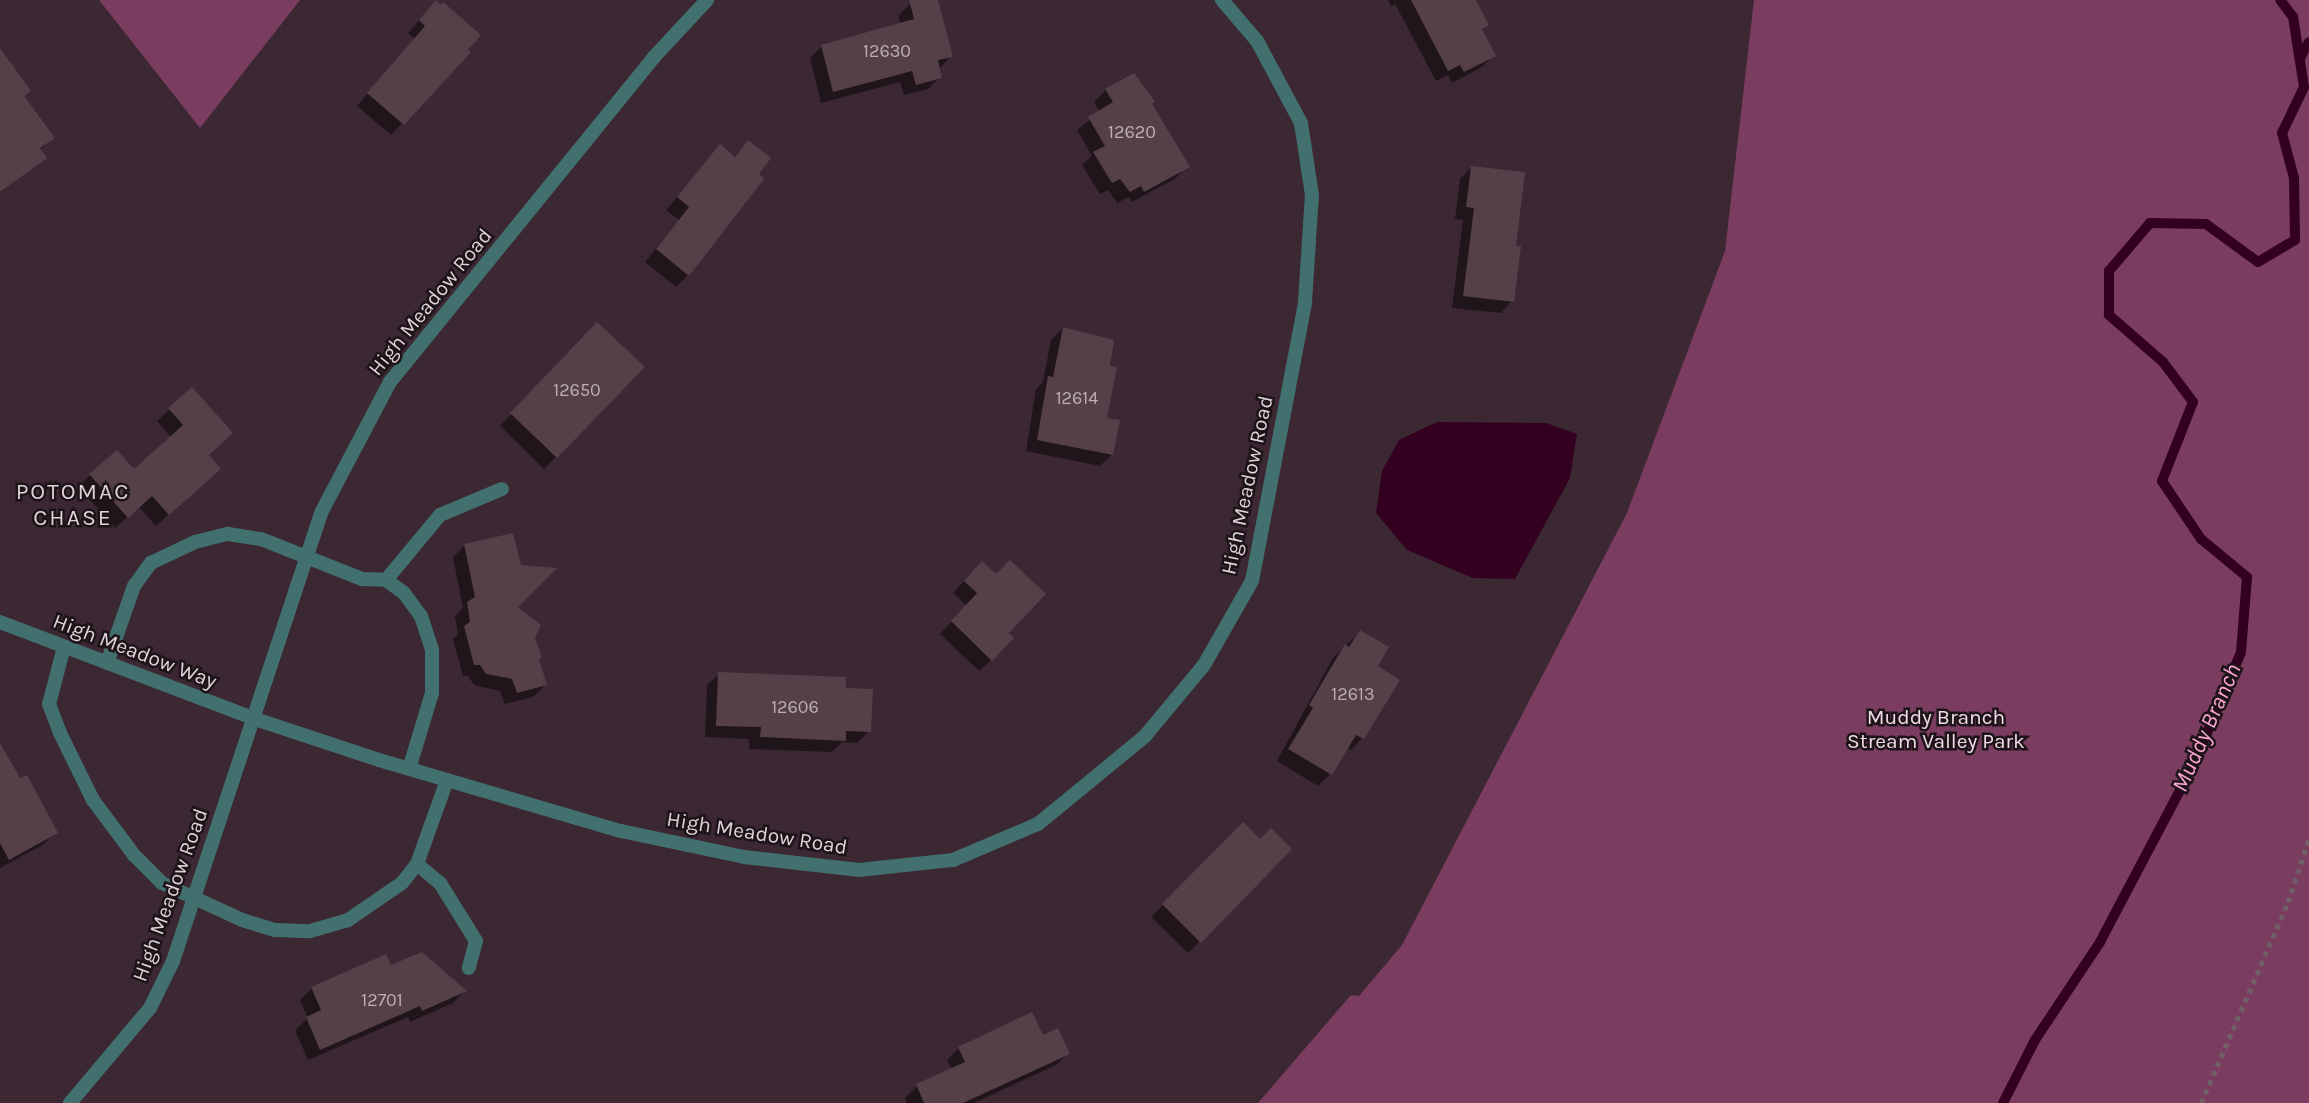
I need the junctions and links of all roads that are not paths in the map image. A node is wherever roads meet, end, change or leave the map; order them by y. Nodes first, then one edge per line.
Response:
1 (708, 0) edge
2 (1223, 0) edge
3 (502, 489) dead end
4 (307, 557) junction
5 (386, 580) junction
6 (0, 622) edge
7 (64, 647) junction
8 (107, 663) junction
9 (256, 719) junction
10 (409, 769) junction
11 (447, 780) junction
12 (417, 864) junction
13 (194, 900) junction
14 (469, 968) dead end
15 (70, 1103) edge

1 - 4 street, High Meadow Road
2 - 11 street, High Meadow Road
3 - 5 street
4 - 5 street
4 - 8 street
4 - 9 street, High Meadow Road
5 - 10 street
6 - 7 street, High Meadow Way
7 - 8 street, High Meadow Way
7 - 13 street
8 - 9 street, High Meadow Way
9 - 10 street, High Meadow Road
9 - 13 street, High Meadow Road
10 - 11 street, High Meadow Road
11 - 12 street
12 - 13 street
12 - 14 street
13 - 15 street, High Meadow Road

